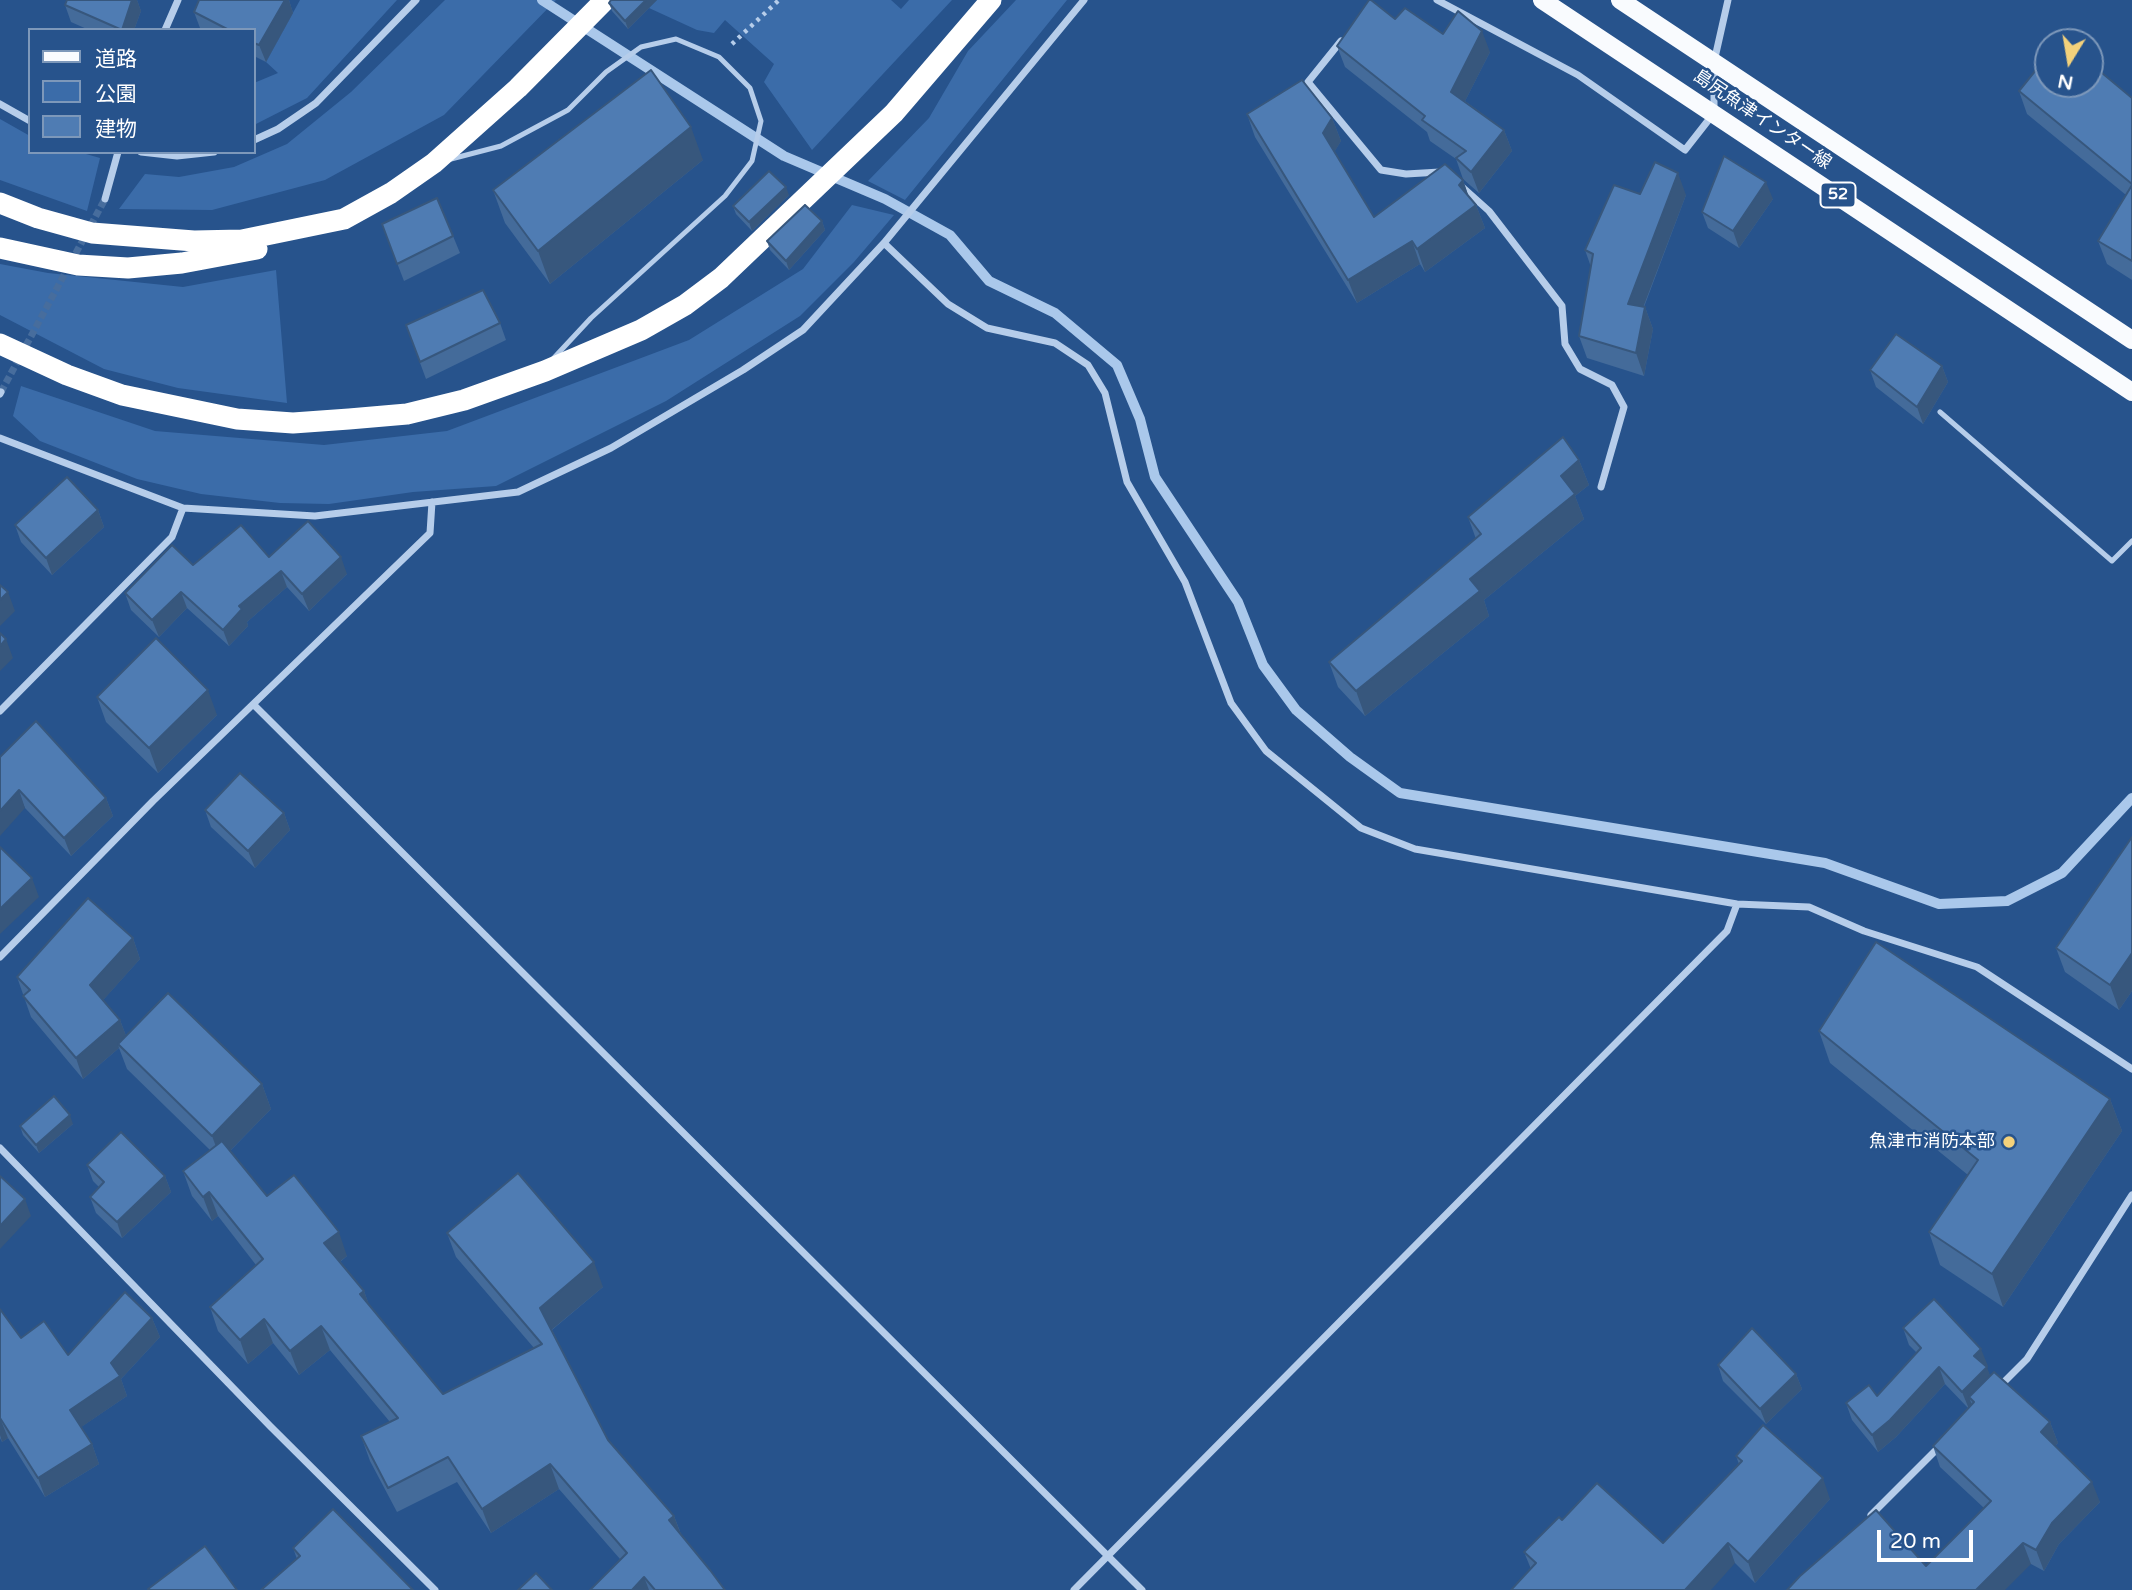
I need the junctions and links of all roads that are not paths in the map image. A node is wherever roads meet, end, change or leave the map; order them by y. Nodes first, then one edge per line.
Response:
1 (178, 0) edge
2 (416, 0) edge
3 (605, 0) edge
4 (991, 0) edge
5 (1084, 0) edge
6 (1437, 0) edge
7 (1542, 0) edge
8 (1620, 0) edge
9 (1728, 0) edge
10 (167, 28) edge
11 (1350, 31) edge
12 (1714, 62) junction
13 (0, 104) edge
14 (1714, 113) junction
15 (28, 120) edge
16 (256, 139) edge
17 (117, 154) edge
18 (159, 154) edge
19 (196, 154) edge
20 (434, 163) junction
21 (1447, 172) edge
22 (1455, 180) edge
23 (104, 199) tunnel mouth
24 (0, 203) edge
25 (344, 219) junction
26 (884, 243) junction
27 (0, 248) edge
28 (0, 334) edge
29 (2132, 340) edge
30 (0, 344) edge
31 (545, 371) junction
32 (67, 375) junction
33 (2132, 392) edge
34 (1940, 412) dead end
35 (0, 438) edge
36 (1601, 487) dead end
37 (432, 502) junction
38 (183, 508) junction
39 (2132, 541) edge
40 (254, 705) junction
41 (0, 711) edge
42 (1737, 904) junction
43 (0, 957) edge
44 (2132, 1069) edge
45 (0, 1147) edge
46 (2132, 1195) edge
47 (1988, 1398) edge
48 (1950, 1436) edge
49 (1863, 1523) edge
50 (1107, 1557) junction
51 (435, 1590) edge
52 (1074, 1590) edge
53 (1142, 1590) edge

1 - 10 street
2 - 16 street
3 - 20 highway
4 - 31 highway
5 - 26 street
6 - 14 street
7 - 14 main road, 島尻魚津インター線 / 52
8 - 12 main road, 島尻魚津インター線 / 52
9 - 12 street
11 - 21 street
12 - 14 street
12 - 29 main road, 島尻魚津インター線 / 52
13 - 15 street
14 - 33 main road, 島尻魚津インター線 / 52
17 - 23 street
18 - 19 street
20 - 25 highway
20 - 31 lane
22 - 36 street
24 - 25 highway
25 - 27 highway
26 - 37 street
26 - 42 street
28 - 32 highway
30 - 32 highway
31 - 32 highway
34 - 39 lane
35 - 38 street
37 - 38 street
37 - 40 street
38 - 41 street
40 - 43 street
40 - 50 street
42 - 44 street
42 - 50 street
45 - 51 street
46 - 47 street
48 - 49 street
50 - 52 street
50 - 53 street

